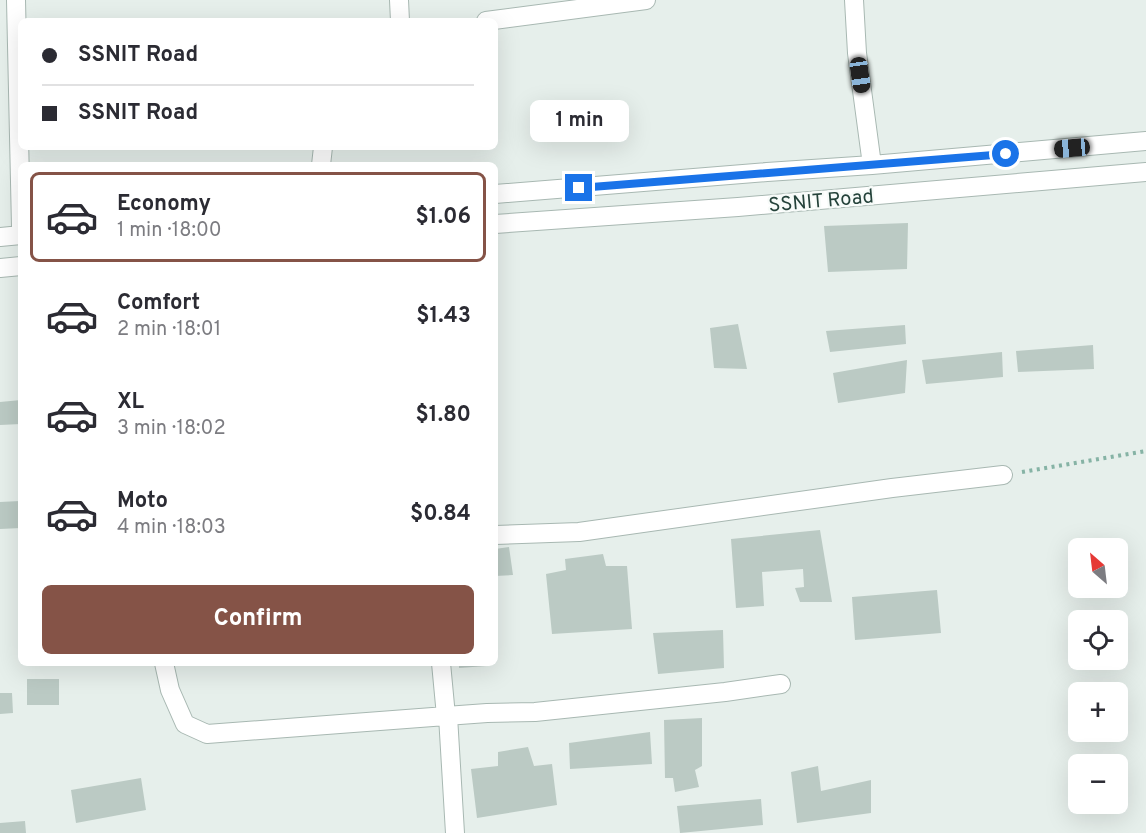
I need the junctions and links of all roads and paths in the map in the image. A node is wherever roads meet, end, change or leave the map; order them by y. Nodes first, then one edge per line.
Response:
1 (16, 0) edge
2 (399, 0) edge
3 (646, 0) edge
4 (854, 0) edge
5 (400, 18) edge
6 (498, 19) edge
7 (18, 62) edge
8 (1146, 141) edge
9 (872, 165) junction
10 (1146, 172) edge
11 (498, 194) edge
12 (498, 224) edge
13 (18, 235) edge
14 (0, 237) edge
15 (18, 266) edge
16 (0, 268) edge
17 (1146, 452) edge
18 (1003, 475) joint
19 (498, 535) edge
20 (165, 666) edge
21 (441, 666) edge
22 (781, 684) dead end
23 (447, 716) junction
24 (455, 833) edge

1 - 7 street
2 - 5 street
3 - 6 street
4 - 9 street
8 - 9 street, SSNIT Road
9 - 11 street, SSNIT Road
10 - 12 street, SSNIT Road
13 - 14 street
15 - 16 street
17 - 18 path
18 - 19 street
20 - 23 street
21 - 23 street
22 - 23 street
23 - 24 street

